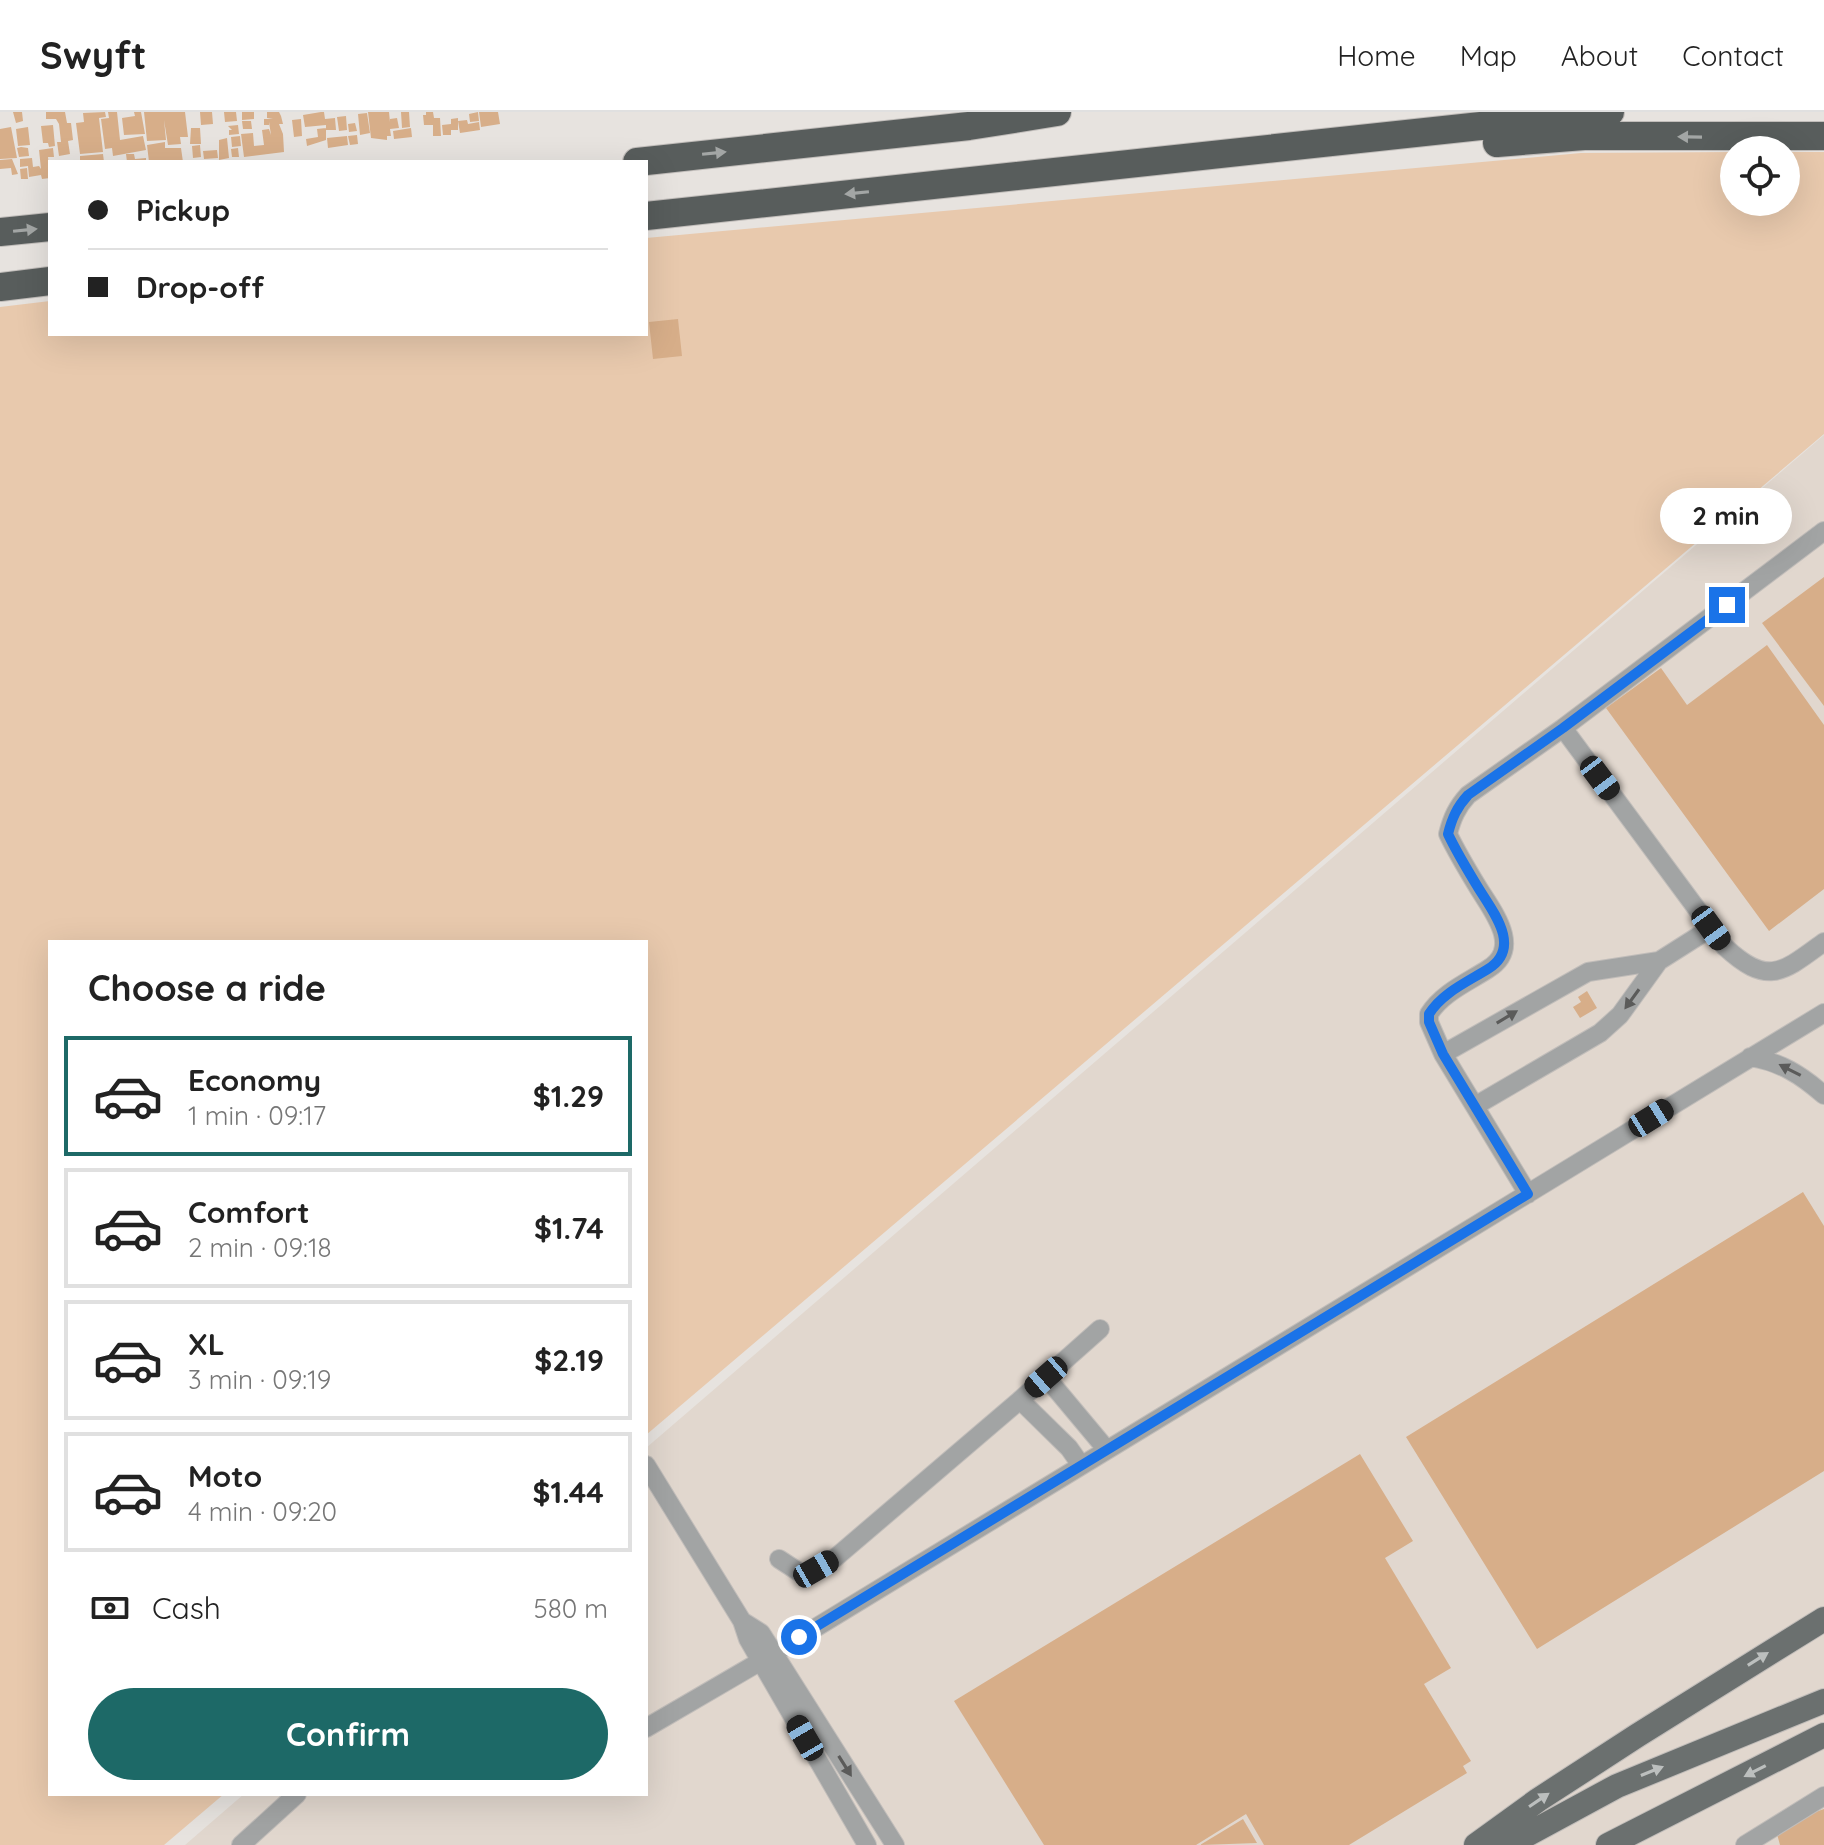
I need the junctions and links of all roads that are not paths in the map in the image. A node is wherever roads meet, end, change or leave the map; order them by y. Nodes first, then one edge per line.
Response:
1 (1057, 112) edge
2 (1610, 112) edge
3 (1824, 136) edge
4 (648, 161) edge
5 (935, 184) junction
6 (648, 216) edge
7 (48, 227) edge
8 (0, 232) edge
9 (48, 281) edge
10 (0, 287) edge
11 (1824, 531) edge
12 (1563, 728) junction
13 (1711, 928) junction
14 (1824, 942) edge
15 (1659, 961) junction
16 (1823, 1015) edge
17 (1443, 1054) junction
18 (1750, 1057) junction
19 (1824, 1095) edge
20 (1475, 1106) junction
21 (1528, 1194) junction
22 (1100, 1329) dead end
23 (1046, 1377) junction
24 (1020, 1400) junction
25 (1107, 1450) junction
26 (1081, 1465) junction
27 (648, 1468) edge
28 (779, 1559) dead end
29 (1824, 1619) edge
30 (767, 1657) junction
31 (1824, 1701) edge
32 (648, 1727) edge
33 (1819, 1739) edge
34 (295, 1796) edge
35 (1824, 1796) edge
36 (241, 1845) edge
37 (867, 1845) edge
38 (895, 1845) edge
39 (1476, 1845) edge
40 (1508, 1845) edge
41 (1608, 1845) edge
42 (1745, 1845) edge

4 -> 1 highway
2 - 5 highway
3 -> 5 highway
5 -> 6 highway
8 -> 7 highway
9 - 10 highway
11 - 12 street
12 - 13 street
12 - 17 street
13 - 14 street
13 - 15 street
17 -> 15 street
15 -> 20 street
16 - 18 street
17 - 20 street
19 -> 18 street
18 - 21 street
20 - 21 street
21 - 25 street
22 - 23 street
23 - 24 street
23 - 25 street
24 - 26 street
24 - 28 street
25 - 26 street
26 - 30 street
27 - 30 street
39 -> 29 main road
30 - 32 street
30 - 37 street
30 -> 38 street
40 -> 31 main road
33 -> 41 main road
34 - 36 street
35 - 42 street

